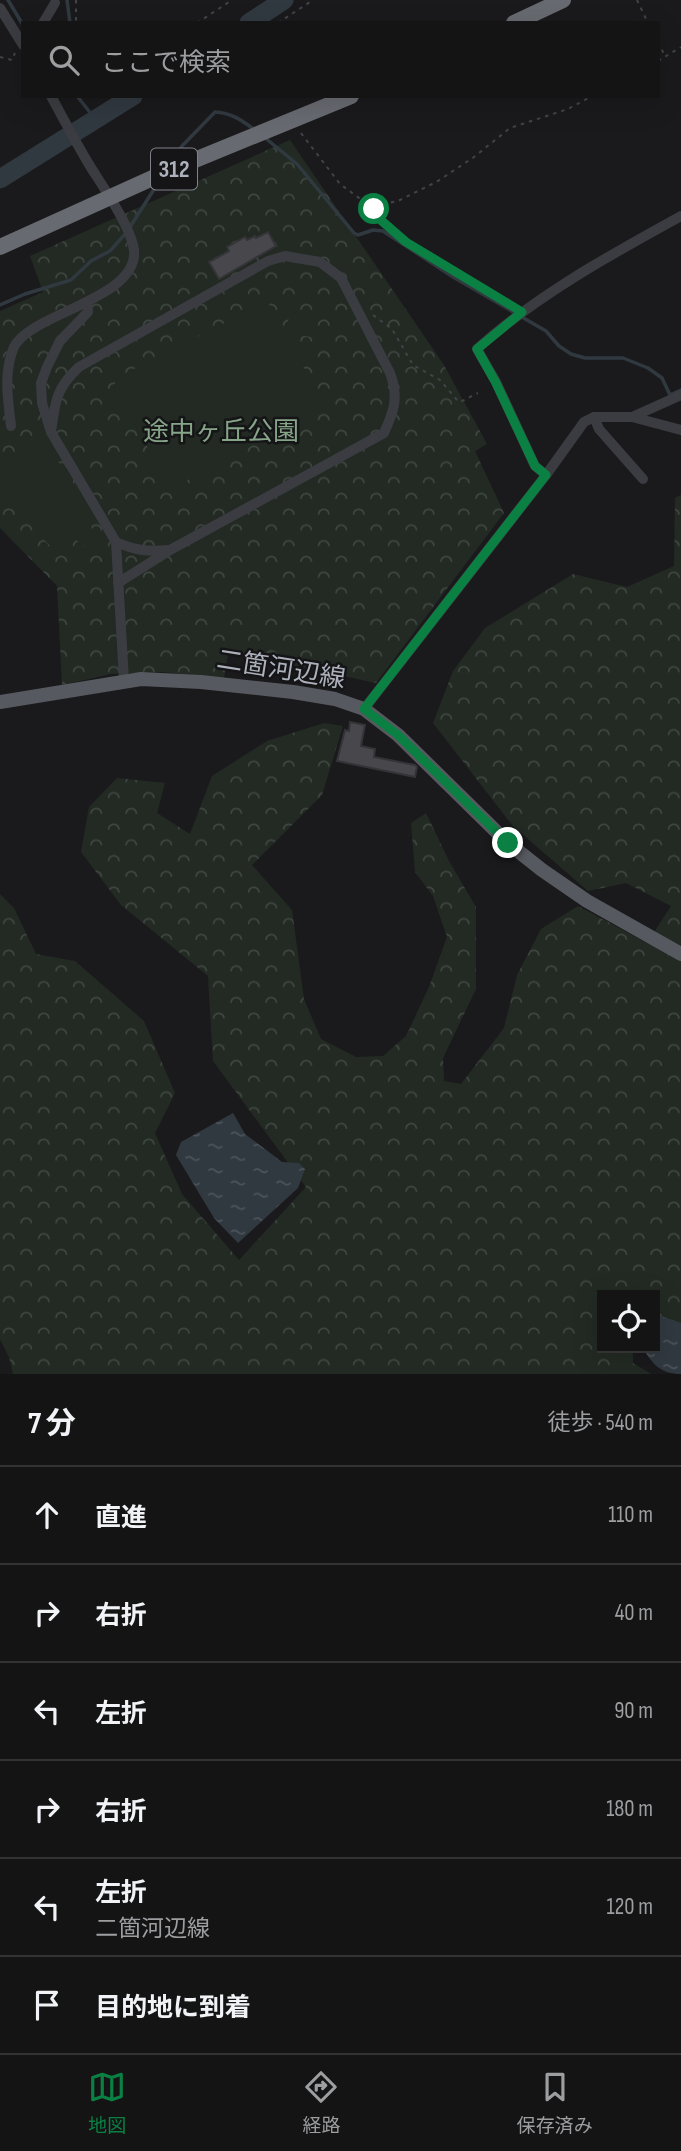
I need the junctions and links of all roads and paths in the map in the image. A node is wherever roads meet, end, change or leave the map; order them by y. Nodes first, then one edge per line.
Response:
1 (76, 0) edge
2 (232, 0) edge
3 (313, 0) edge
4 (563, 0) edge
5 (637, 0) edge
6 (55, 3) dead end
7 (0, 8) edge
8 (44, 21) edge
9 (76, 21) edge
10 (200, 21) edge
11 (281, 21) edge
12 (518, 21) edge
13 (647, 21) edge
14 (660, 46) edge
15 (681, 47) edge
16 (19, 49) edge
17 (0, 57) edge
18 (666, 57) junction
19 (660, 60) edge
20 (52, 98) edge
21 (346, 98) edge
22 (588, 98) edge
23 (291, 121) junction
24 (110, 199) junction
25 (374, 209) junction
26 (681, 216) edge
27 (0, 247) edge
28 (87, 303) junction
29 (359, 312) junction
30 (522, 312) junction
31 (478, 393) dead end
32 (681, 395) edge
33 (594, 417) junction
34 (632, 417) junction
35 (11, 426) dead end
36 (681, 430) edge
37 (51, 432) junction
38 (546, 475) junction
39 (643, 479) dead end
40 (116, 542) junction
41 (170, 550) junction
42 (118, 583) junction
43 (124, 680) junction
44 (0, 702) edge
45 (364, 709) junction
46 (681, 954) edge

1 - 9 path
2 - 10 path
3 - 11 path
4 - 12 highway
5 - 13 path
6 - 8 street
7 - 16 street
14 - 18 path
15 - 18 path
16 - 17 path
18 - 19 path
20 - 24 street
21 - 23 highway, 312
22 - 25 path
23 - 24 highway, 312
23 - 25 path
24 - 27 highway, 312
24 - 28 street
25 - 30 path
26 - 30 street
28 - 35 street
28 - 37 street
29 - 31 path
29 - 37 street
29 - 41 street
30 - 38 street
32 - 34 street
33 - 34 street
33 - 38 street
33 - 39 street
34 - 36 street
37 - 40 street
38 - 45 street
40 - 41 street
40 - 42 street
41 - 42 street
42 - 43 street
43 - 44 main road, 二箇河辺線
43 - 45 main road, 二箇河辺線
45 - 46 main road, 二箇河辺線

